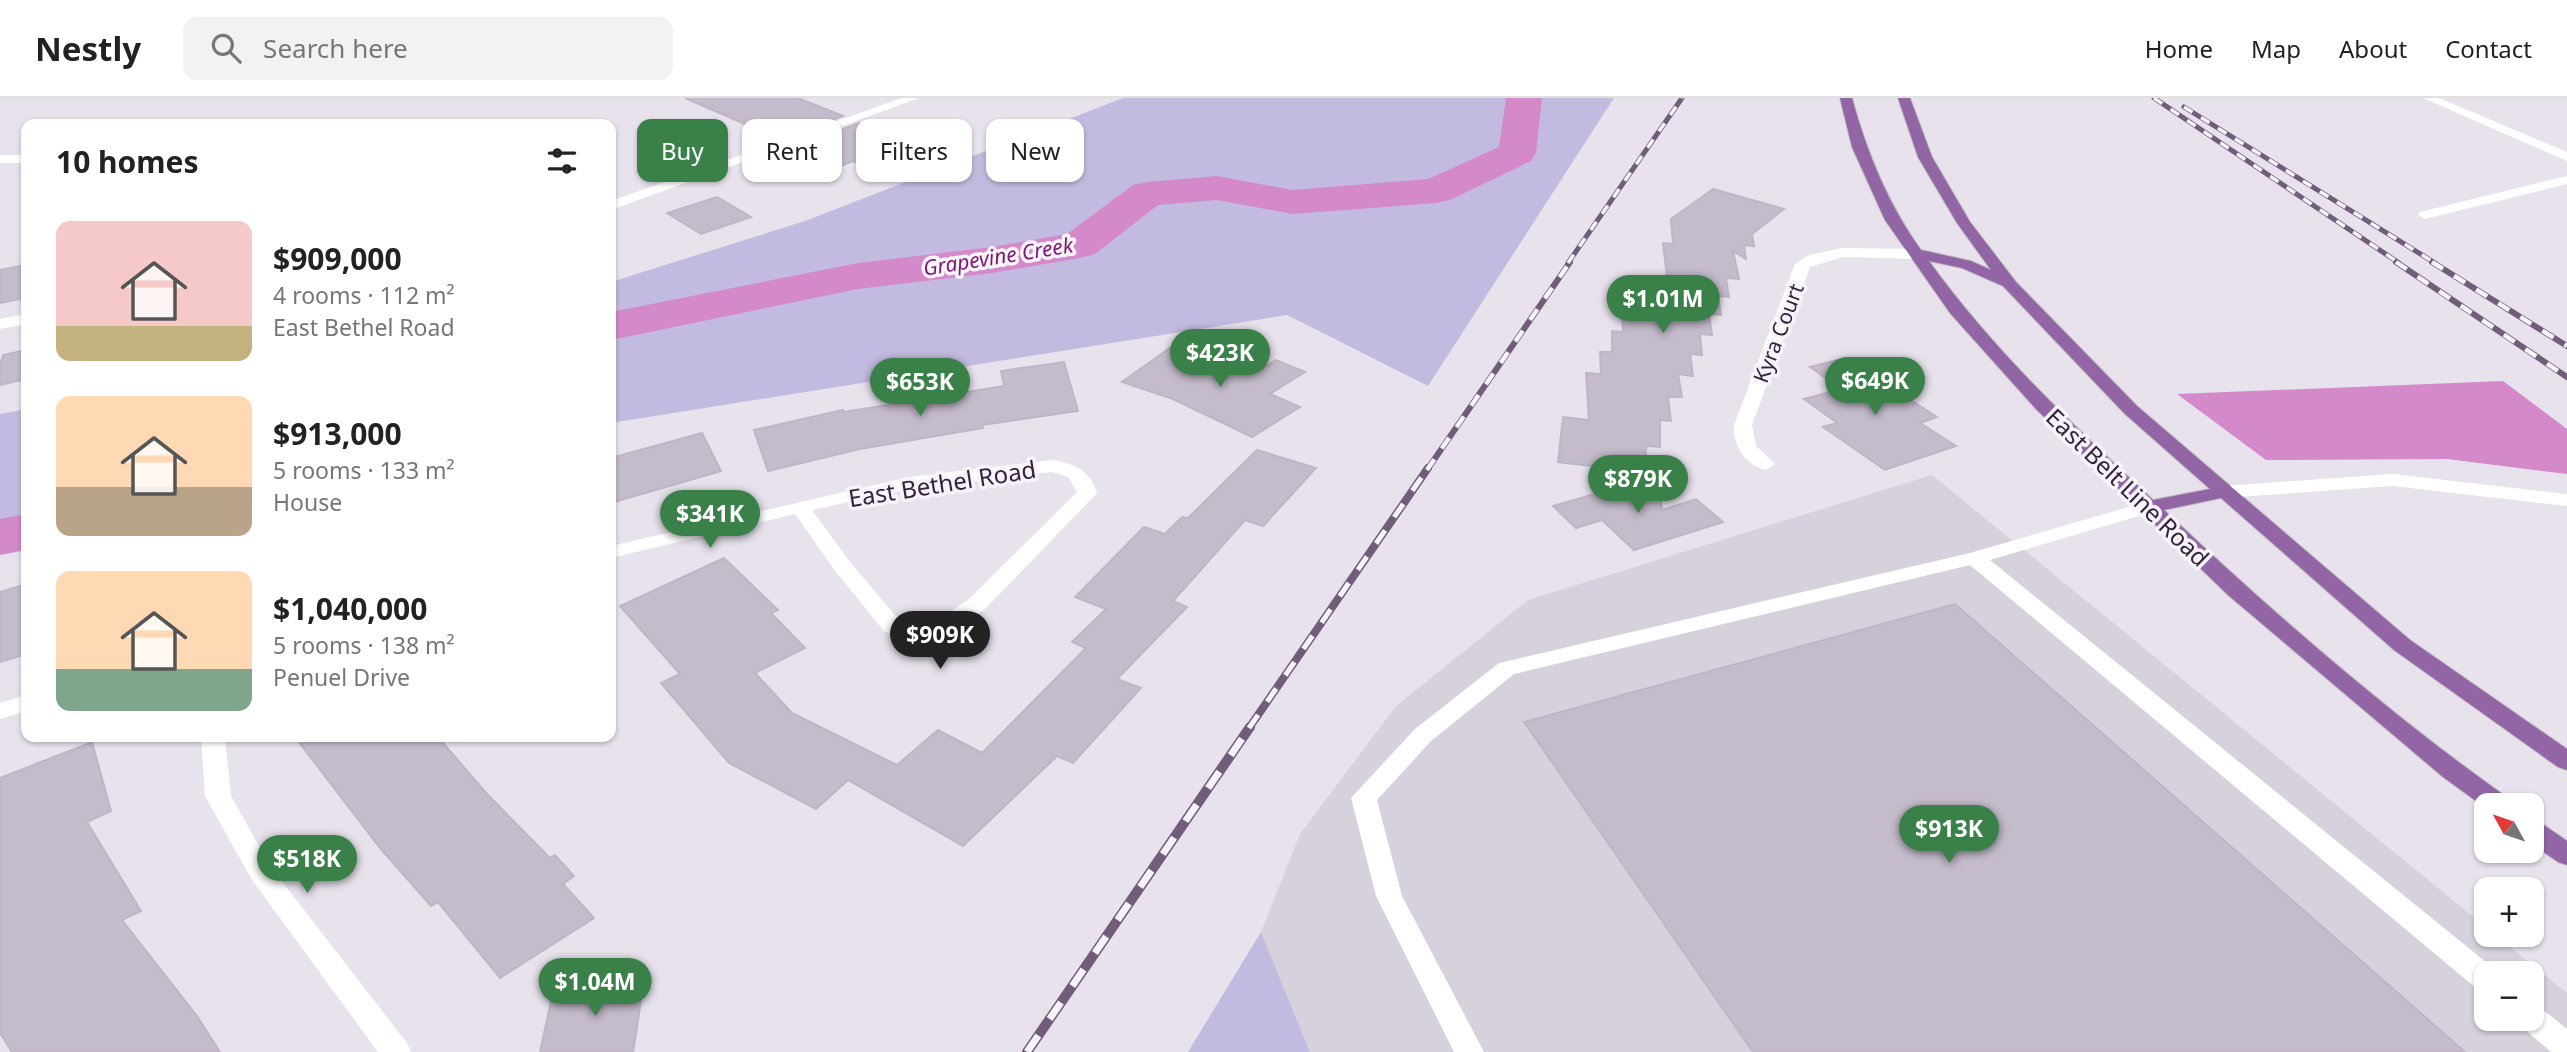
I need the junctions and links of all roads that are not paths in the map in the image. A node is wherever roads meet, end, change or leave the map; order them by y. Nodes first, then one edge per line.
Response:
1 (913, 98) edge
2 (1846, 98) edge
3 (1905, 98) edge
4 (2429, 98) edge
5 (2567, 157) edge
6 (0, 159) edge
7 (21, 159) edge
8 (2567, 180) edge
9 (616, 204) edge
10 (2425, 215) dead end
11 (1917, 254) junction
12 (2010, 285) junction
13 (21, 320) edge
14 (0, 324) edge
15 (1766, 464) dead end
16 (2224, 492) junction
17 (2567, 500) edge
18 (800, 507) junction
19 (2149, 507) junction
20 (616, 551) edge
21 (1974, 558) junction
22 (21, 705) edge
23 (0, 711) edge
24 (213, 742) edge
25 (2567, 761) edge
26 (2482, 793) edge
27 (2544, 839) edge
28 (2567, 855) edge
29 (2474, 969) edge
30 (2544, 1028) edge
31 (2567, 1046) edge
32 (396, 1052) edge
33 (1469, 1052) edge

1 - 9 street
2 - 11 main road, East Belt Line Road
3 - 12 main road
4 - 5 street
6 - 7 street
8 - 10 street
11 - 12 main road
11 - 15 street, Kyra Court
11 - 19 main road, East Belt Line Road
12 - 16 main road
13 - 14 street
16 - 17 street
16 - 19 main road
16 - 25 main road
18 - 18 street, East Bethel Road
18 - 20 street, East Bethel Road
19 - 21 street
19 - 26 main road, East Belt Line Road
21 - 29 street
21 - 33 street
22 - 23 street
24 - 32 street
27 - 28 main road
30 - 31 street

